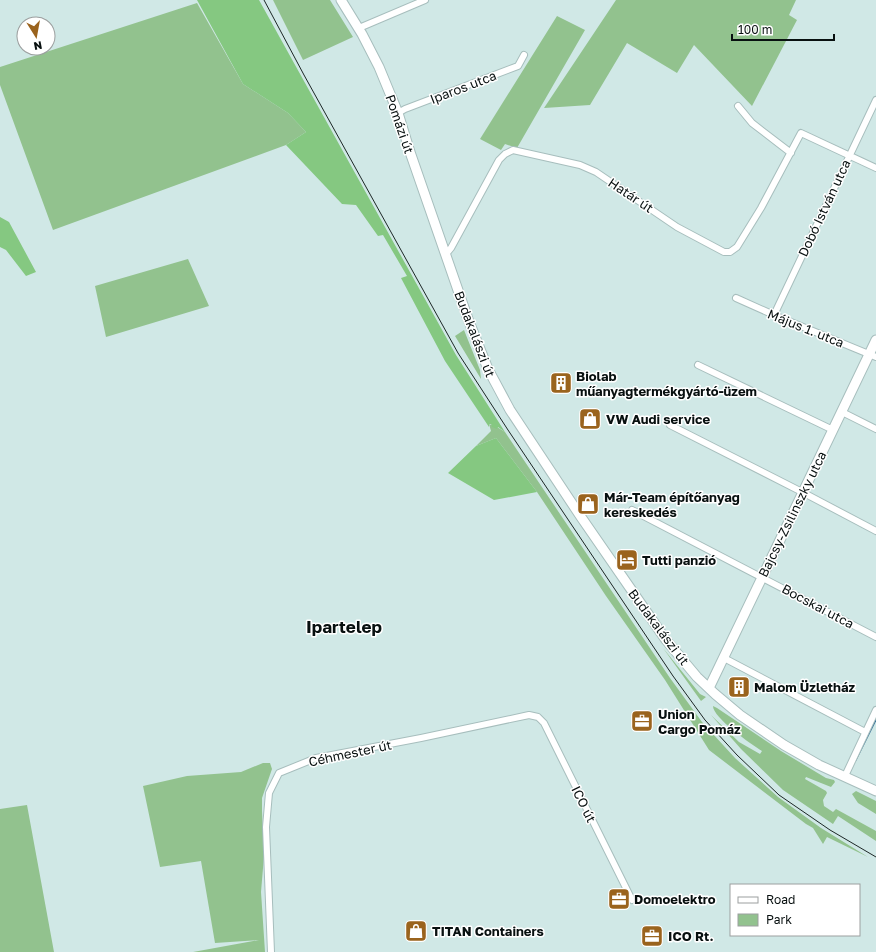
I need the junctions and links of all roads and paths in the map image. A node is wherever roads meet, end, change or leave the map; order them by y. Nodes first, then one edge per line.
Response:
1 (341, 0) edge
2 (421, 1) edge
3 (359, 28) junction
4 (524, 55) dead end
5 (876, 100) edge
6 (738, 106) dead end
7 (398, 113) junction
8 (791, 153) junction
9 (849, 156) junction
10 (876, 168) edge
11 (446, 254) junction
12 (736, 298) dead end
13 (774, 315) junction
14 (876, 340) edge
15 (873, 355) edge
16 (698, 365) dead end
17 (842, 412) junction
18 (670, 424) dead end
19 (876, 429) edge
20 (833, 430) junction
21 (802, 492) junction
22 (632, 510) dead end
23 (876, 531) edge
24 (762, 577) junction
25 (876, 637) edge
26 (724, 658) junction
27 (709, 688) junction
28 (876, 710) edge
29 (529, 715) joint
30 (865, 732) junction
31 (845, 776) junction
32 (876, 791) edge
33 (632, 900) dead end
34 (271, 952) edge

1 - 3 main road, Pomázi út
2 - 3 street
3 - 7 main road, Pomázi út
4 - 7 street, Iparos utca
5 - 9 street, Dobó István utca
6 - 8 street
7 - 11 main road, Pomázi út
8 - 9 street, Határ út
8 - 11 street, Határ út
9 - 10 street
9 - 13 street, Dobó István utca
11 - 27 main road, Budakalászi út
12 - 13 street, Május 1. utca
13 - 15 street, Május 1. utca
14 - 15 main road, Bajcsy-Zsilinszky utca
15 - 17 main road, Bajcsy-Zsilinszky utca
16 - 20 street
17 - 19 street
17 - 20 main road, Bajcsy-Zsilinszky utca
18 - 21 street
20 - 21 main road, Bajcsy-Zsilinszky utca
21 - 23 street
21 - 24 main road, Bajcsy-Zsilinszky utca
22 - 24 street, Bocskai utca
24 - 25 street, Bocskai utca
24 - 26 main road, Bajcsy-Zsilinszky utca
26 - 27 main road, Bajcsy-Zsilinszky utca
26 - 30 street
27 - 31 main road, Budakalászi út
28 - 30 street
29 - 33 street, ICO út
29 - 34 street, Céhmester út
30 - 31 street
31 - 32 main road, Budakalászi út

